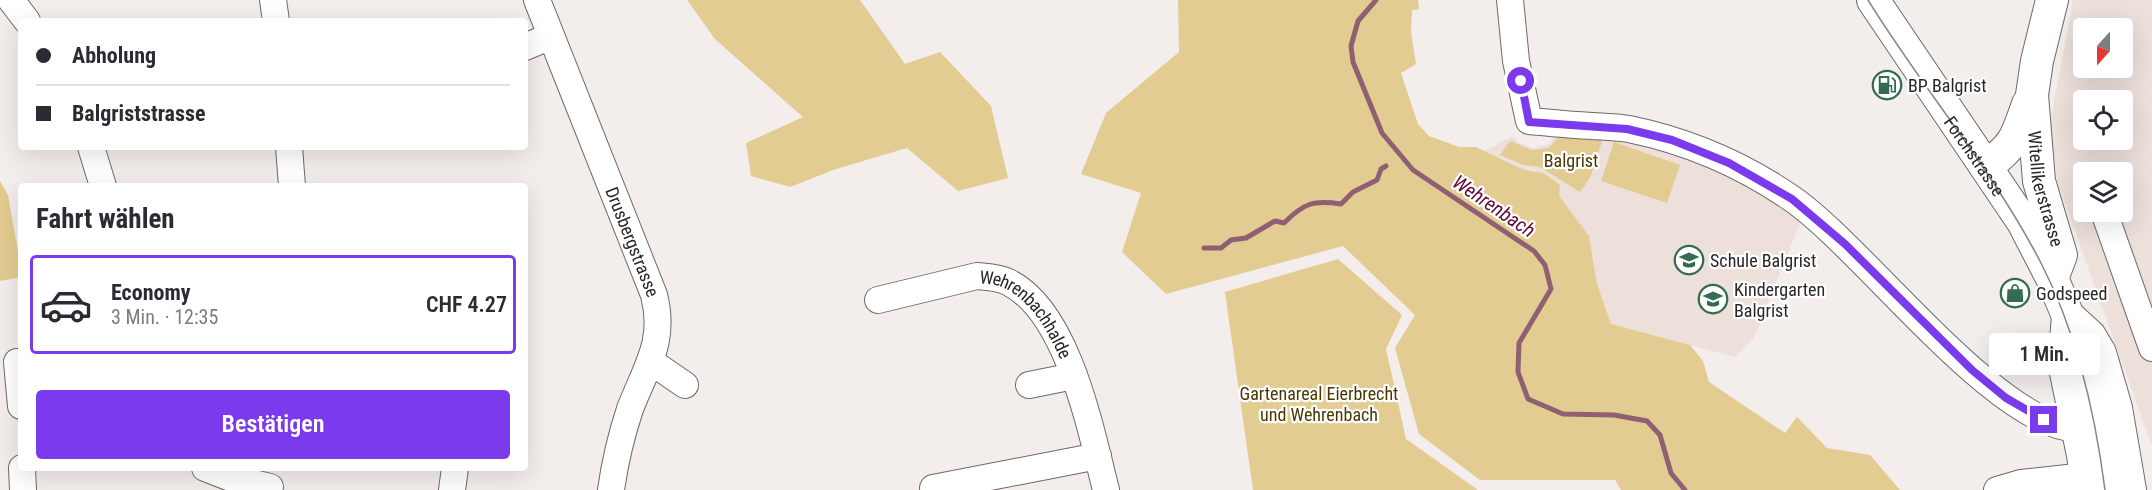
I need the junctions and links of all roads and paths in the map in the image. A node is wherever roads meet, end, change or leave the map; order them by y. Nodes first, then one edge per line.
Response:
1 (11, 0) edge
2 (273, 0) edge
3 (537, 0) edge
4 (1510, 0) edge
5 (1873, 0) edge
6 (2052, 0) edge
7 (25, 18) edge
8 (276, 18) edge
9 (551, 36) junction
10 (528, 46) edge
11 (2032, 95) junction
12 (93, 150) edge
13 (289, 150) edge
14 (2036, 154) junction
15 (1992, 175) junction
16 (103, 183) edge
17 (292, 183) edge
18 (2108, 222) edge
19 (2052, 278) junction
20 (878, 300) dead end
21 (2068, 316) junction
22 (2152, 348) edge
23 (651, 361) junction
24 (17, 362) dead end
25 (18, 373) edge
26 (1074, 375) junction
27 (685, 385) dead end
28 (1029, 385) dead end
29 (2078, 429) junction
30 (1098, 456) junction
31 (22, 471) edge
32 (213, 471) edge
33 (455, 471) edge
34 (271, 482) edge
35 (2094, 485) edge
36 (933, 488) dead end
37 (23, 490) edge
38 (452, 490) edge
39 (611, 490) edge
40 (1106, 490) edge
41 (1997, 490) edge
42 (2130, 490) edge

1 - 7 street
2 - 8 street
3 - 9 street, Drusbergstrasse
4 - 29 street
5 - 15 main road, Forchstrasse
6 - 11 main road, Witellikerstrasse
9 - 10 street
9 - 23 street, Drusbergstrasse
11 - 14 main road, Witellikerstrasse
11 - 15 main road, Witellikerstrasse
12 - 16 street
13 - 17 street
14 - 15 main road
14 - 19 main road, Witellikerstrasse
15 - 19 main road, Forchstrasse
18 - 22 street
19 - 21 main road, Forchstrasse
20 - 26 street, Wehrenbachhalde
21 - 29 main road, Forchstrasse
21 - 35 street, Forchstrasse
21 - 42 main road, Forchstrasse
23 - 27 street
23 - 39 street, Drusbergstrasse
24 - 25 street
26 - 28 street
26 - 30 street, Wehrenbachhalde
29 - 35 main road, Forchstrasse
30 - 36 street
30 - 40 street, Wehrenbachhalde
31 - 37 street
32 - 34 street
33 - 38 street
35 - 41 street

